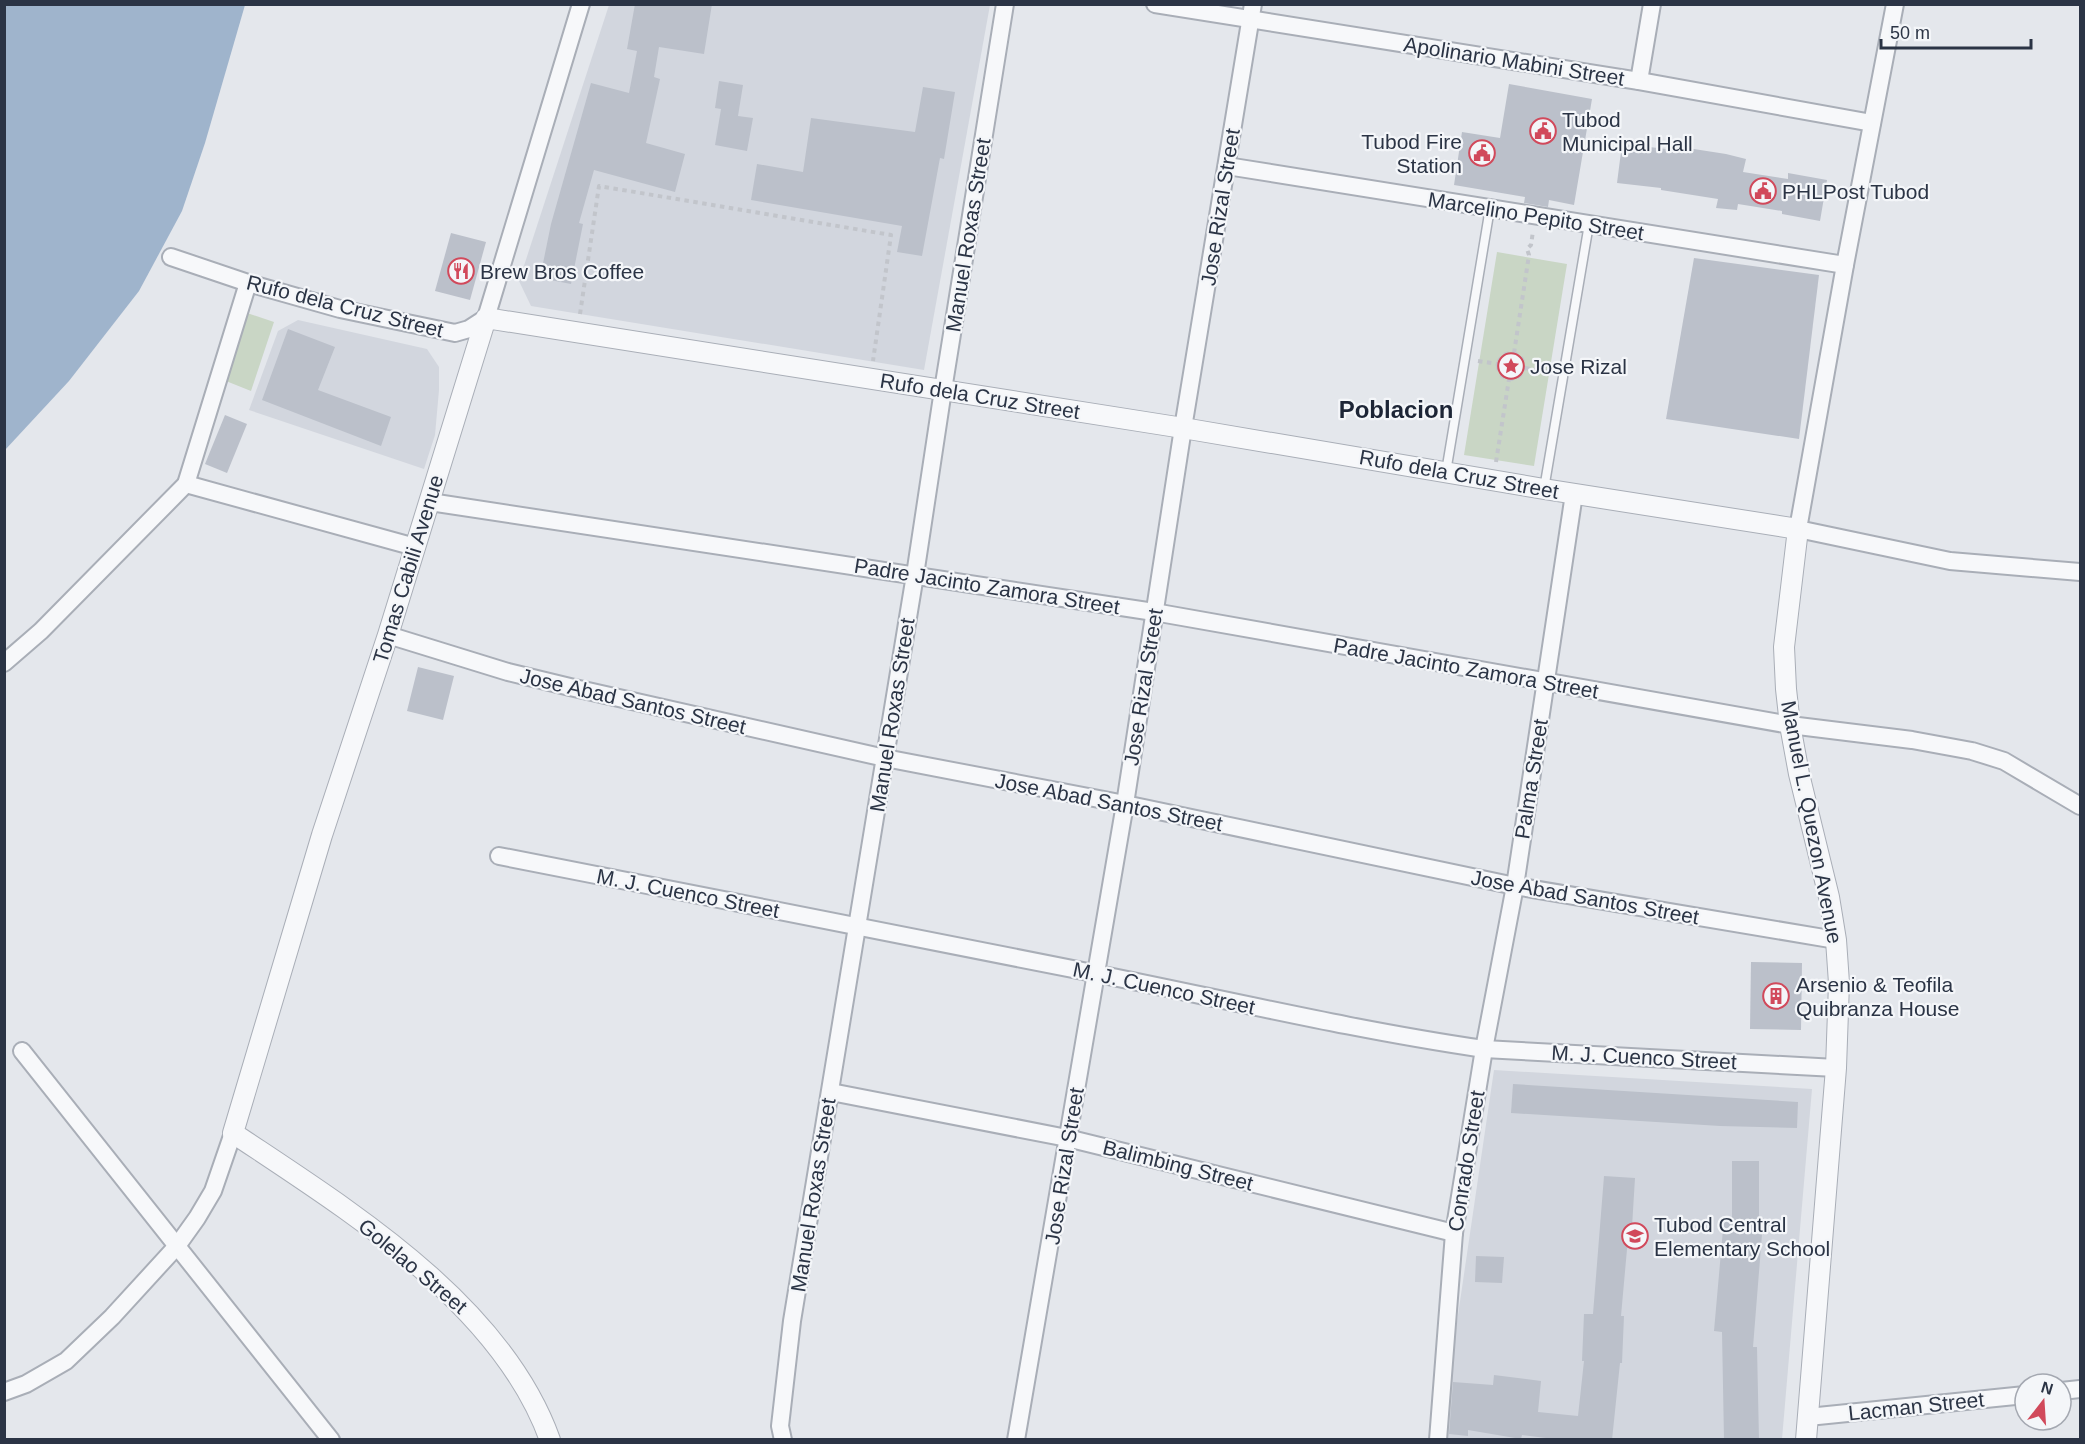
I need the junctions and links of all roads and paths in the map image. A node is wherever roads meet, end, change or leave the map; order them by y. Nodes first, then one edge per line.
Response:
1 (581, 4) edge
2 (1005, 4) edge
3 (1155, 4) edge
4 (1652, 4) edge
5 (1894, 4) edge
6 (1252, 11) edge
7 (1639, 81) junction
8 (1872, 123) junction
9 (1227, 166) junction
10 (1490, 208) junction
11 (1535, 216) junction
12 (1589, 225) junction
13 (171, 257) dead end
14 (1845, 265) junction
15 (248, 283) junction
16 (486, 318) junction
17 (577, 333) junction
18 (1514, 353) junction
19 (1465, 359) junction
20 (1498, 364) junction
21 (1525, 368) junction
22 (1563, 374) junction
23 (870, 379) junction
24 (1509, 379) junction
25 (943, 390) junction
26 (1183, 428) junction
27 (1446, 472) junction
28 (1493, 480) junction
29 (186, 484) junction
30 (1544, 489) junction
31 (1574, 494) junction
32 (430, 502) junction
33 (1798, 529) junction
34 (415, 547) junction
35 (2080, 572) edge
36 (915, 575) junction
37 (1155, 612) junction
38 (388, 635) junction
39 (4, 663) edge
40 (1546, 682) junction
41 (1790, 725) junction
42 (885, 758) junction
43 (1125, 804) junction
44 (2080, 806) edge
45 (499, 856) dead end
46 (1515, 886) junction
47 (857, 926) junction
48 (1836, 940) junction
49 (1097, 973) junction
50 (1484, 1048) junction
51 (22, 1051) dead end
52 (1836, 1068) junction
53 (831, 1092) junction
54 (233, 1133) junction
55 (1067, 1138) junction
56 (1454, 1233) junction
57 (177, 1246) junction
58 (4, 1392) edge
59 (2013, 1396) edge
60 (1808, 1417) junction
61 (782, 1433) edge
62 (331, 1440) edge
63 (550, 1440) edge
64 (1016, 1440) edge
65 (1438, 1440) edge
66 (1806, 1440) edge

1 - 16 street, Tomas Cabili Avenue
2 - 25 street, Manuel Roxas Street
3 - 6 street, Apolinario Mabini Street
4 - 7 street
5 - 8 street
6 - 7 street, Apolinario Mabini Street
6 - 9 street, Jose Rizal Street
7 - 8 street, Apolinario Mabini Street
8 - 14 street
9 - 10 street, Marcelino Pepito Street
9 - 26 street, Jose Rizal Street
10 - 11 street, Marcelino Pepito Street
10 - 19 lane
11 - 12 street, Marcelino Pepito Street
11 - 18 path
12 - 14 street, Marcelino Pepito Street
12 - 22 lane
13 - 15 street, Rufo dela Cruz Street
14 - 33 street
15 - 16 street, Rufo dela Cruz Street
15 - 29 street
16 - 17 street, Rufo dela Cruz Street
16 - 32 street, Tomas Cabili Avenue
17 - 23 street, Rufo dela Cruz Street
17 - 23 path
18 - 20 path
18 - 21 path
19 - 20 path
19 - 27 lane
20 - 24 path
21 - 22 path
21 - 24 path
22 - 30 lane
23 - 25 street, Rufo dela Cruz Street
24 - 28 path
25 - 26 street, Rufo dela Cruz Street
25 - 36 street, Manuel Roxas Street
26 - 27 street, Rufo dela Cruz Street
26 - 37 street, Jose Rizal Street
27 - 28 street, Rufo dela Cruz Street
28 - 30 street, Rufo dela Cruz Street
29 - 34 street
29 - 39 street
30 - 31 street, Rufo dela Cruz Street
31 - 33 street, Rufo dela Cruz Street
31 - 40 street, Palma Street
32 - 34 street, Tomas Cabili Avenue
32 - 36 street, Padre Jacinto Zamora Street
33 - 35 street
33 - 41 street, Manuel L. Quezon Avenue
34 - 38 street, Tomas Cabili Avenue
36 - 37 street, Padre Jacinto Zamora Street
36 - 42 street, Manuel Roxas Street
37 - 40 street, Padre Jacinto Zamora Street
37 - 43 street, Jose Rizal Street
38 - 42 street, Jose Abad Santos Street
38 - 54 street, Tomas Cabili Avenue
40 - 41 street, Padre Jacinto Zamora Street
40 - 46 street, Palma Street
41 - 44 street, Padre Jacinto Zamora Street
41 - 48 street, Manuel L. Quezon Avenue
42 - 43 street, Jose Abad Santos Street
42 - 47 street, Manuel Roxas Street
43 - 46 street, Jose Abad Santos Street
43 - 49 street, Jose Rizal Street
45 - 47 street, M. J. Cuenco Street
46 - 48 street, Jose Abad Santos Street
46 - 50 street, Conrado Street
47 - 49 street, M. J. Cuenco Street
47 - 53 street, Manuel Roxas Street
48 - 52 street, Manuel L. Quezon Avenue
49 - 50 street, M. J. Cuenco Street
49 - 55 street, Jose Rizal Street
50 - 52 street, M. J. Cuenco Street
50 - 56 street, Conrado Street
51 - 57 street
52 - 60 street, Manuel L. Quezon Avenue
53 - 55 street, Balimbing Street
53 - 61 street, Manuel Roxas Street
54 - 57 street
54 - 63 street, Golelao Street
55 - 56 street, Balimbing Street
55 - 64 street, Jose Rizal Street
56 - 65 street, Conrado Street
57 - 58 street
57 - 62 street
59 - 60 street, Lacman Street
60 - 66 street, Manuel L. Quezon Avenue

